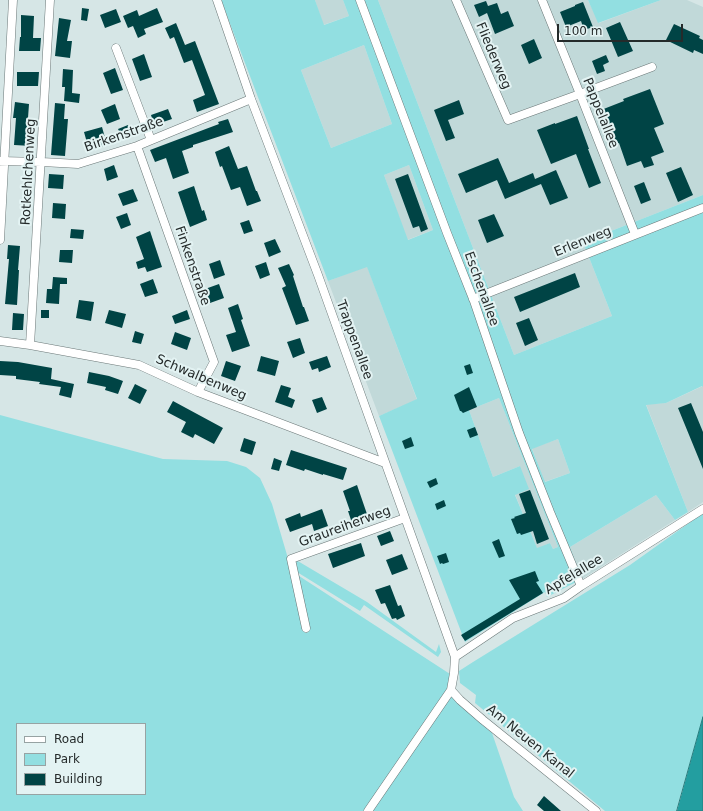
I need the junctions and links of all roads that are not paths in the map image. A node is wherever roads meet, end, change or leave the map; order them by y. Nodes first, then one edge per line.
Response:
1 (13, 0) edge
2 (50, 0) edge
3 (217, 0) edge
4 (360, 0) edge
5 (456, 0) edge
6 (542, 0) edge
7 (116, 48) dead end
8 (652, 67) dead end
9 (580, 94) junction
10 (251, 99) junction
11 (151, 140) junction
12 (137, 146) junction
13 (2, 162) edge
14 (42, 162) junction
15 (703, 208) edge
16 (635, 234) junction
17 (0, 240) edge
18 (473, 299) junction
19 (0, 341) edge
20 (30, 345) junction
21 (198, 392) junction
22 (385, 463) junction
23 (703, 509) edge
24 (405, 518) junction
25 (581, 586) junction
26 (306, 628) dead end
27 (455, 657) junction
28 (451, 690) junction
29 (368, 811) edge
30 (596, 811) edge

1 - 13 street, Rotkehlchenweg
2 - 14 street, Rotkehlchenweg
3 - 10 street, Trappenallee
4 - 18 street, Eschenallee
5 - 9 street, Fliederweg
6 - 9 street, Pappelallee
7 - 11 street
8 - 9 street
9 - 16 street, Pappelallee
10 - 11 street, Birkenstraße
10 - 22 street, Trappenallee
11 - 12 street, Birkenstraße
12 - 14 street, Birkenstraße
12 - 21 street, Finkenstraße
13 - 14 street, Birkenstraße
13 - 17 street, Rotkehlchenweg
14 - 20 street, Rotkehlchenweg
15 - 16 street, Erlenweg
16 - 18 street, Erlenweg
18 - 25 street, Eschenallee
19 - 20 street, Schwalbenweg
20 - 21 street, Schwalbenweg
21 - 22 street, Schwalbenweg
22 - 24 street, Trappenallee
23 - 25 street, Apfelallee
24 - 26 street, Graureiherweg
24 - 27 street, Trappenallee
25 - 27 street, Apfelallee
27 - 28 street, Trappenallee
28 - 29 street
28 - 30 street, Am Neuen Kanal

